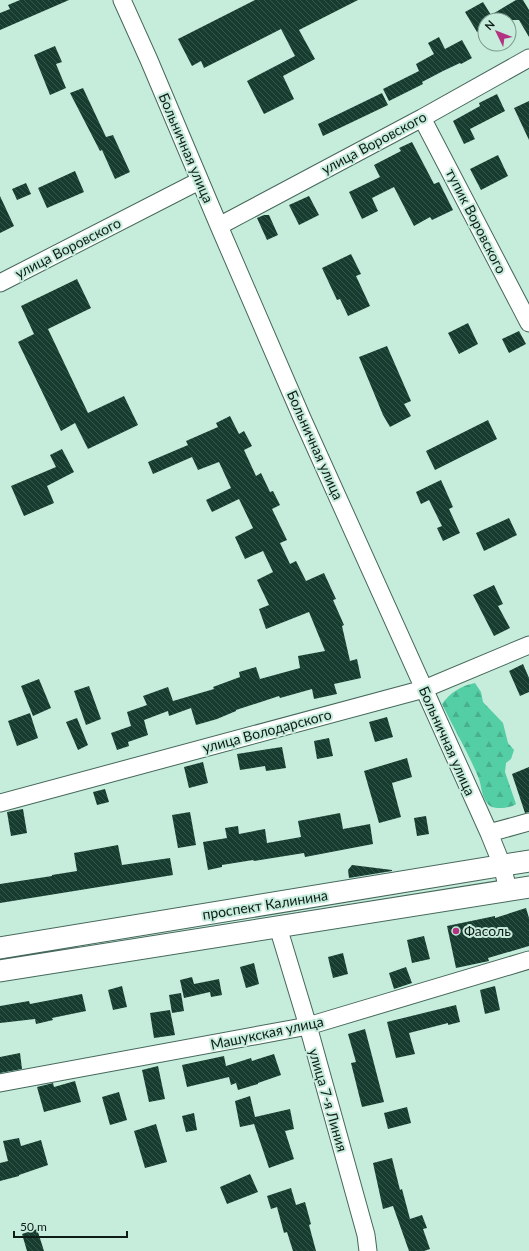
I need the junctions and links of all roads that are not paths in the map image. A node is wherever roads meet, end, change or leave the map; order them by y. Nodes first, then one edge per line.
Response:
1 (122, 0) edge
2 (529, 58) edge
3 (422, 118) junction
4 (200, 181) junction
5 (218, 226) junction
6 (0, 283) edge
7 (529, 324) edge
8 (529, 645) edge
9 (424, 689) junction
10 (0, 803) edge
11 (529, 822) edge
12 (489, 833) junction
13 (529, 861) edge
14 (502, 865) junction
15 (529, 887) edge
16 (508, 890) junction
17 (278, 927) junction
18 (0, 948) edge
19 (529, 960) edge
20 (0, 972) edge
21 (308, 1026) junction
22 (0, 1083) edge
23 (368, 1251) edge

1 - 4 street, Больничная улица
2 - 3 street, улица Воровского
3 - 5 street, улица Воровского
3 - 7 street, тупик Воровского
4 - 5 street, Больничная улица
4 - 6 street, улица Воровского
5 - 9 street, Больничная улица
8 - 9 street, улица Володарского
9 - 10 street, улица Володарского
9 - 12 street, Больничная улица
11 - 12 street
12 - 14 street, Больничная улица
13 - 14 main road, проспект Калинина
14 - 16 street, Больничная улица
14 - 18 main road, проспект Калинина
15 - 16 main road, проспект Калинина
16 - 17 main road, проспект Калинина
17 - 20 main road, проспект Калинина
17 - 21 street, улица 7-я Линия
19 - 21 street, Машукская улица
21 - 22 street, Машукская улица
21 - 23 street, улица 7-я Линия

